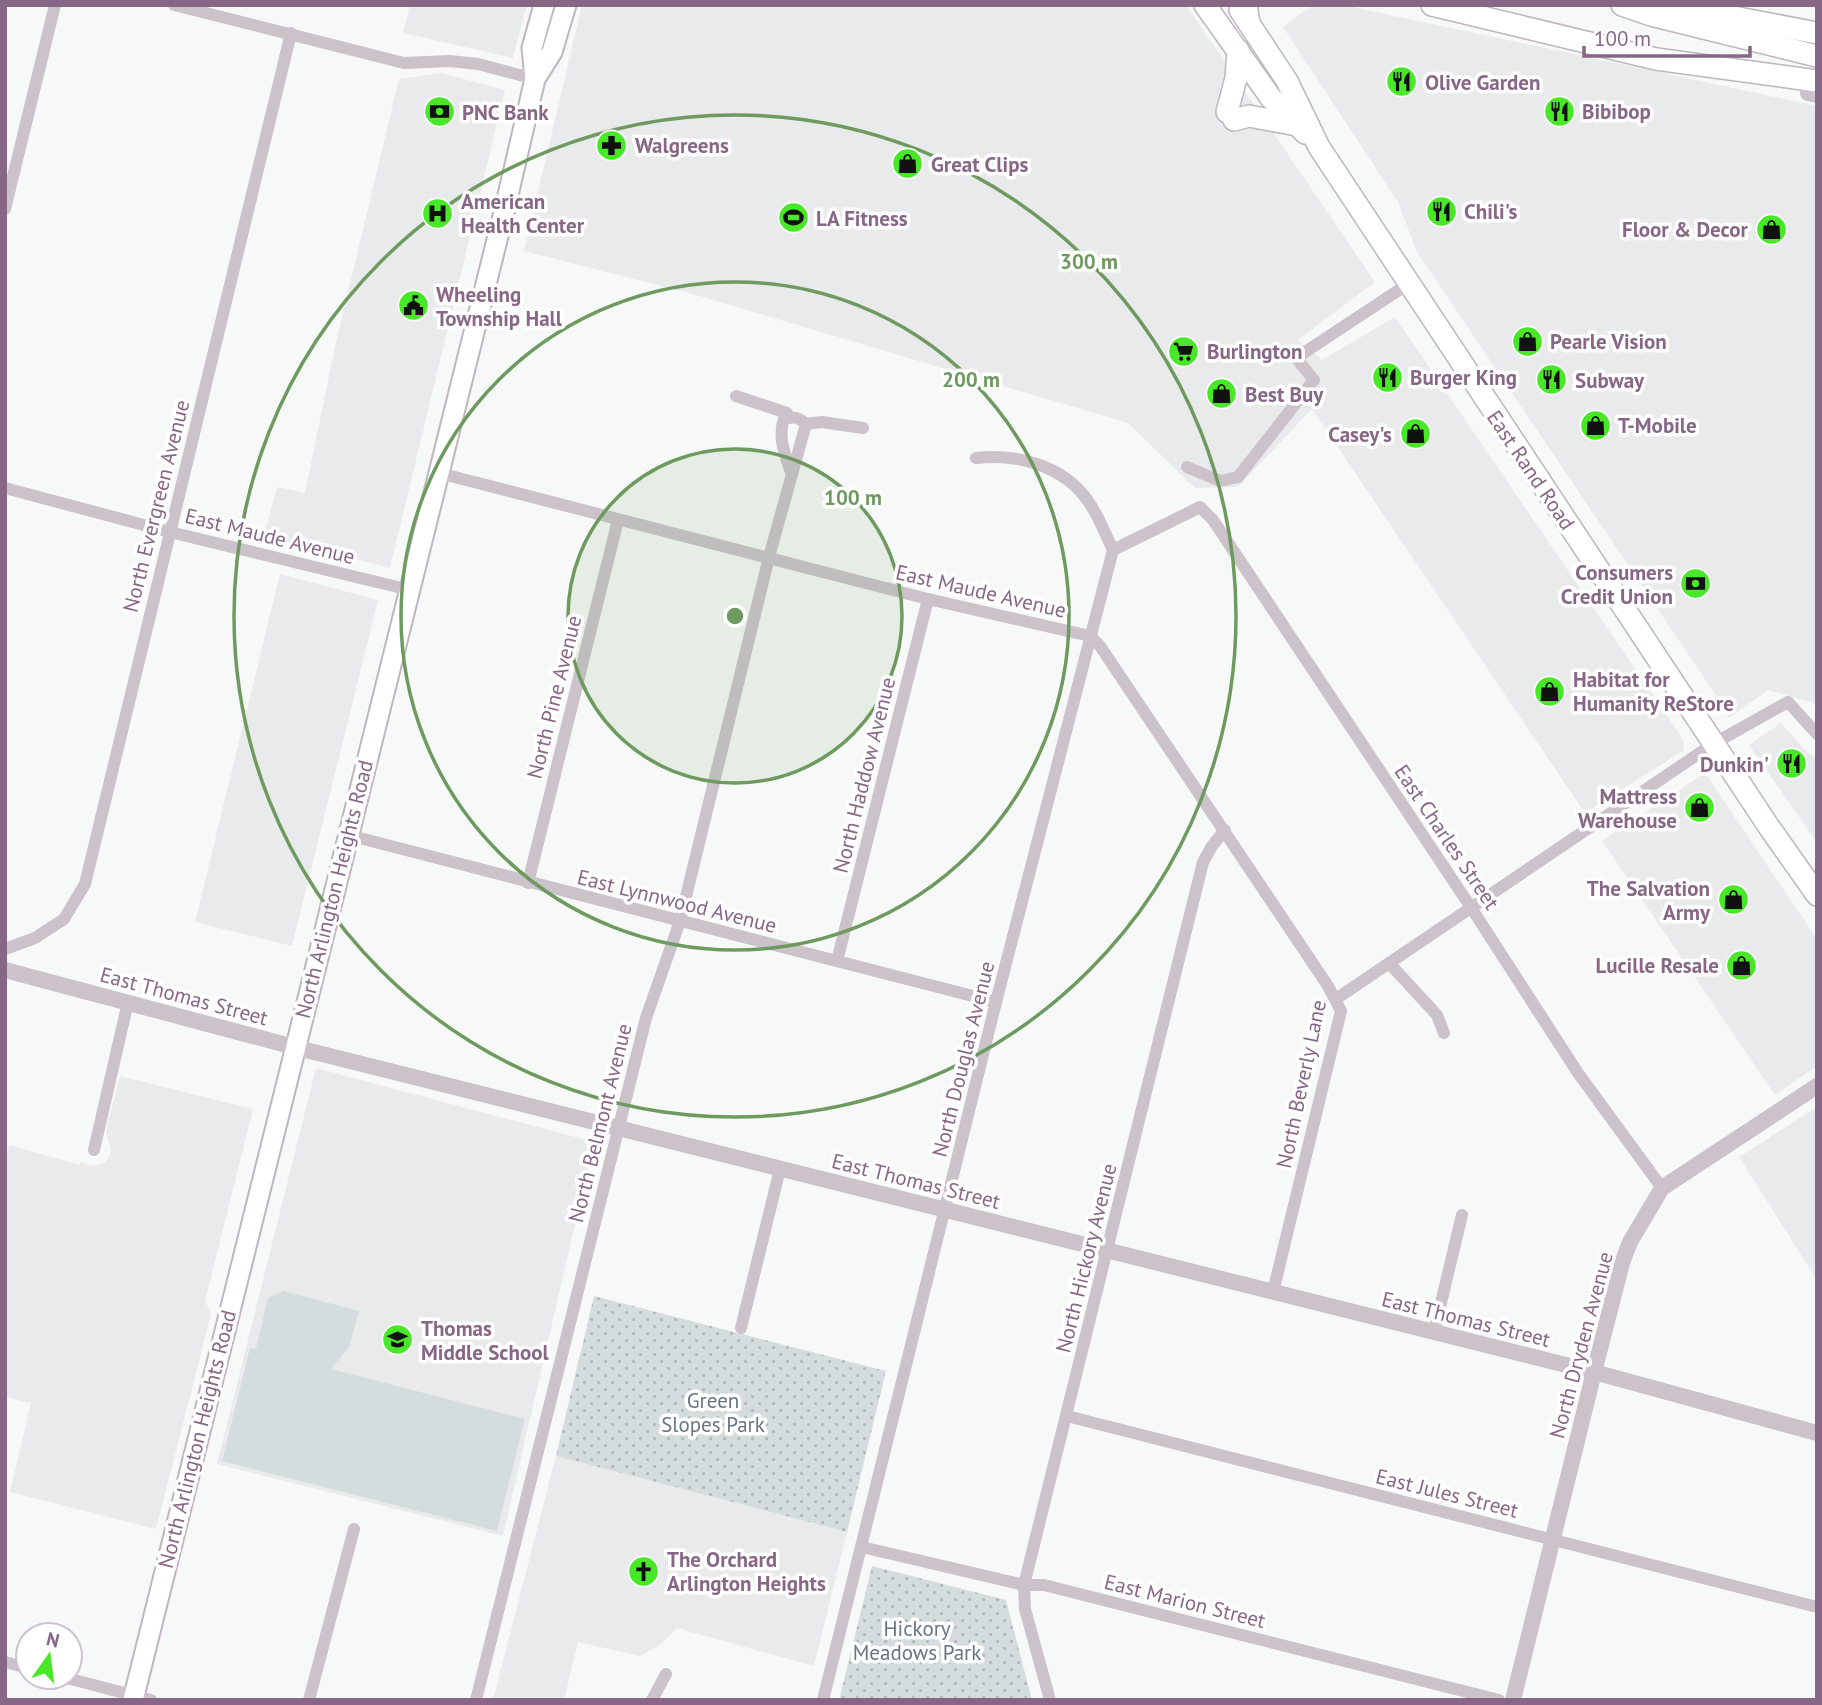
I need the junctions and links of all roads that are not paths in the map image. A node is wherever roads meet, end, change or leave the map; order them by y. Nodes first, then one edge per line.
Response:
1 (55, 5) edge
2 (174, 5) edge
3 (544, 5) edge
4 (566, 5) edge
5 (1205, 5) edge
6 (1432, 5) edge
7 (1622, 5) edge
8 (1670, 5) edge
9 (1244, 11) edge
10 (1491, 13) edge
11 (292, 33) junction
12 (1817, 33) edge
13 (1238, 50) junction
14 (1817, 56) edge
15 (535, 79) junction
16 (1814, 90) edge
17 (1297, 125) junction
18 (1319, 147) junction
19 (5, 209) edge
20 (1408, 284) junction
21 (736, 396) dead end
22 (788, 418) junction
23 (806, 425) junction
24 (863, 428) dead end
25 (976, 458) dead end
26 (1188, 467) dead end
27 (439, 472) junction
28 (792, 475) junction
29 (5, 488) edge
30 (618, 520) junction
31 (170, 532) junction
32 (1113, 550) junction
33 (769, 557) junction
34 (410, 590) junction
35 (928, 599) junction
36 (1090, 636) junction
37 (1817, 734) edge
38 (1713, 744) junction
39 (1224, 830) junction
40 (348, 835) junction
41 (528, 883) junction
42 (1817, 895) edge
43 (1472, 909) junction
44 (680, 921) junction
45 (5, 949) edge
46 (837, 961) junction
47 (1389, 963) junction
48 (5, 970) edge
49 (1336, 999) junction
50 (128, 1002) junction
51 (996, 1002) junction
52 (1444, 1033) dead end
53 (294, 1047) junction
54 (1817, 1086) edge
55 (619, 1128) junction
56 (94, 1150) dead end
57 (780, 1169) junction
58 (1662, 1188) junction
59 (946, 1210) junction
60 (1462, 1215) dead end
61 (1108, 1251) junction
62 (1273, 1292) junction
63 (741, 1328) dead end
64 (1434, 1332) junction
65 (1594, 1372) junction
66 (1067, 1416) junction
67 (1817, 1433) edge
68 (354, 1530) dead end
69 (1554, 1541) junction
70 (862, 1547) junction
71 (1024, 1586) junction
72 (1817, 1607) edge
73 (666, 1674) dead end
74 (84, 1683) edge
75 (139, 1698) edge
76 (309, 1700) edge
77 (476, 1700) edge
78 (652, 1700) edge
79 (824, 1700) edge
80 (1050, 1700) edge
81 (1499, 1700) edge
82 (1513, 1700) edge

1 - 19 street
2 - 11 street
3 - 15 main road, North Arlington Heights Road
4 - 15 main road, North Arlington Heights Road
5 - 13 main road, East Rand Road
6 - 10 main road
7 - 14 main road
8 - 12 main road
9 - 18 main road, East Rand Road
10 - 16 main road
11 - 15 street
11 - 31 street, North Evergreen Avenue
13 - 17 main road, East Rand Road
13 - 17 main road
15 - 27 main road, North Arlington Heights Road
17 - 18 main road, East Rand Road
18 - 20 main road, East Rand Road
20 - 26 street
20 - 38 main road, East Rand Road
21 - 22 street
22 - 23 street
22 - 28 street
23 - 24 street
23 - 28 street, North Belmont Avenue
25 - 32 street
27 - 30 street, East Maude Avenue
27 - 34 main road, North Arlington Heights Road
28 - 33 street, North Belmont Avenue
29 - 31 street, East Maude Avenue
30 - 33 street, East Maude Avenue
30 - 41 street, North Pine Avenue
31 - 34 street, East Maude Avenue
31 - 45 street, North Evergreen Avenue
32 - 36 street, North Douglas Avenue
32 - 43 street, East Charles Street
33 - 35 street, East Maude Avenue
33 - 44 street, North Belmont Avenue
34 - 40 main road, North Arlington Heights Road
35 - 36 street, East Maude Avenue
35 - 46 street, North Haddow Avenue
36 - 39 street, East Maude Avenue
36 - 51 street, North Douglas Avenue
37 - 38 street, North Beverly Lane
38 - 42 main road, East Rand Road
38 - 43 street, North Beverly Lane
39 - 49 street, East Maude Avenue
39 - 61 street, North Hickory Avenue
40 - 41 street, East Lynnwood Avenue
40 - 53 main road, North Arlington Heights Road
41 - 44 street, East Lynnwood Avenue
43 - 47 street, North Beverly Lane
43 - 58 street, East Charles Street
44 - 46 street, East Lynnwood Avenue
44 - 55 street, North Belmont Avenue
46 - 51 street, East Lynnwood Avenue
47 - 49 street, North Beverly Lane
47 - 52 street
48 - 50 street, East Thomas Street
49 - 62 street, North Beverly Lane
50 - 53 street, East Thomas Street
50 - 56 street
51 - 59 street, North Douglas Avenue
53 - 55 street, East Thomas Street
53 - 75 main road, North Arlington Heights Road
54 - 58 street, North Dryden Avenue
55 - 57 street, East Thomas Street
55 - 77 street, North Belmont Avenue
57 - 59 street, East Thomas Street
57 - 63 street
58 - 65 street, North Dryden Avenue
59 - 61 street, East Thomas Street
59 - 70 street, North Douglas Avenue
60 - 64 street
61 - 62 street, East Thomas Street
61 - 66 street, North Hickory Avenue
62 - 64 street, East Thomas Street
64 - 65 street, East Thomas Street
65 - 67 street, East Thomas Street
65 - 69 street, North Dryden Avenue
66 - 69 street, East Jules Street
66 - 71 street, North Hickory Avenue
68 - 76 street
69 - 72 street, East Jules Street
69 - 82 street, North Dryden Avenue
70 - 71 street, East Marion Street
70 - 79 street, North Douglas Avenue
71 - 80 street, North Hickory Avenue
71 - 81 street, East Marion Street
73 - 78 street
74 - 75 street

